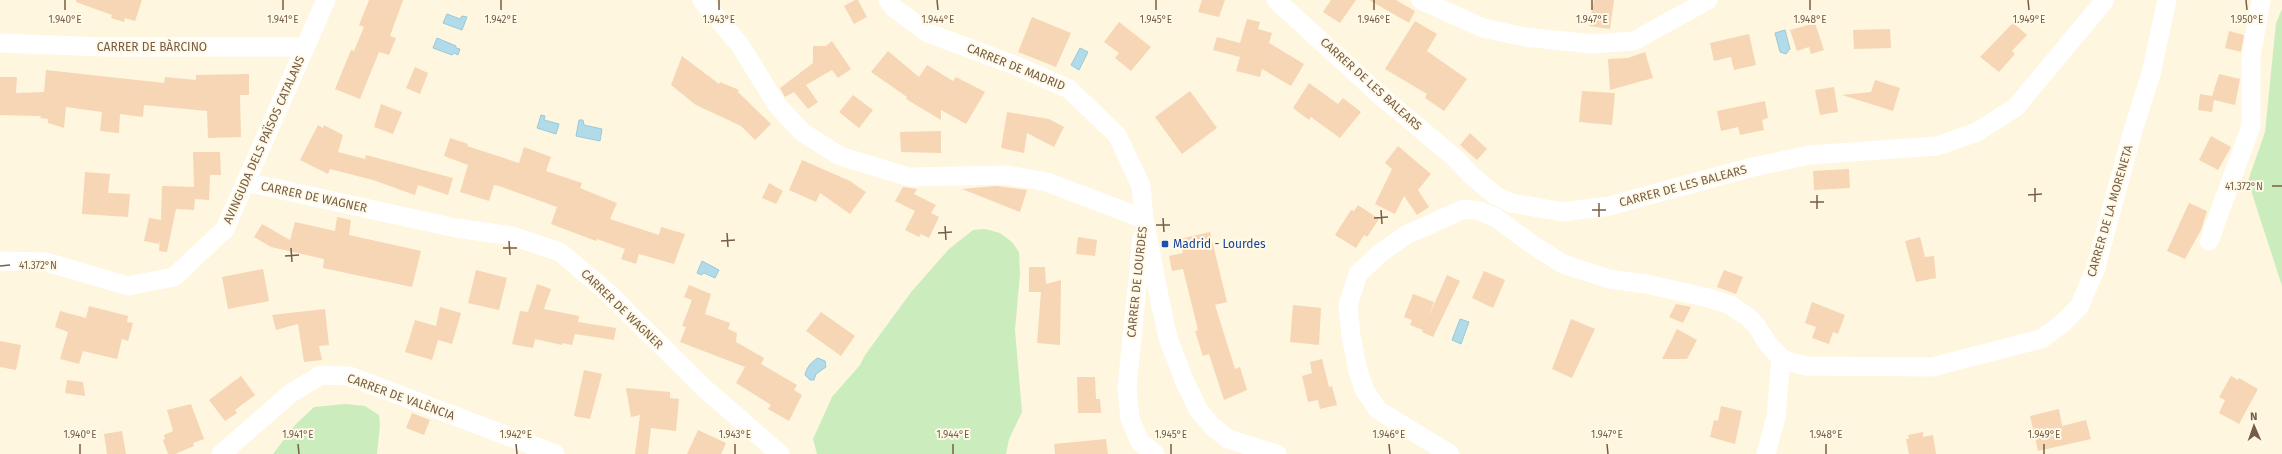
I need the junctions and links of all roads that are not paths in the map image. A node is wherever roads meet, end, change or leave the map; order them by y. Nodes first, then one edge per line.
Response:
1 (326, 0) edge
2 (702, 0) edge
3 (888, 0) edge
4 (1276, 0) edge
5 (1422, 0) edge
6 (1708, 0) edge
7 (2106, 0) edge
8 (2167, 0) edge
9 (2261, 0) edge
10 (0, 42) edge
11 (305, 47) junction
12 (246, 182) junction
13 (1490, 191) junction
14 (1480, 211) junction
15 (1144, 219) junction
16 (2209, 241) dead end
17 (0, 261) edge
18 (1781, 358) junction
19 (522, 448) edge
20 (221, 454) edge
21 (555, 454) edge
22 (780, 454) edge
23 (1155, 454) edge
24 (1278, 454) edge
25 (1450, 454) edge
26 (1766, 454) edge

1 - 11 street, AVINGUDA DELS PAÏSOS CATALANS
2 - 15 street, CARRER DE LOURDES
3 - 15 street, CARRER DE MADRID
4 - 13 street, CARRER DE LES BALEARS
5 - 6 street
7 - 13 street, CARRER DE LES BALEARS
8 - 18 street, CARRER DE LA MORENETA
9 - 16 street
10 - 11 street, CARRER DE BÀRCINO
11 - 12 street, AVINGUDA DELS PAÏSOS CATALANS
12 - 17 street, AVINGUDA DELS PAÏSOS CATALANS
12 - 22 street, CARRER DE WAGNER
13 - 14 street
14 - 18 street, CARRER DE LA MORENETA
14 - 25 street, CARRER DE LA MORENETA
15 - 23 street, CARRER DE LOURDES
15 - 24 street, CARRER DE MADRID
18 - 26 street
19 - 20 street, CARRER DE VALÈNCIA
19 - 21 street, CARRER DE VALÈNCIA

